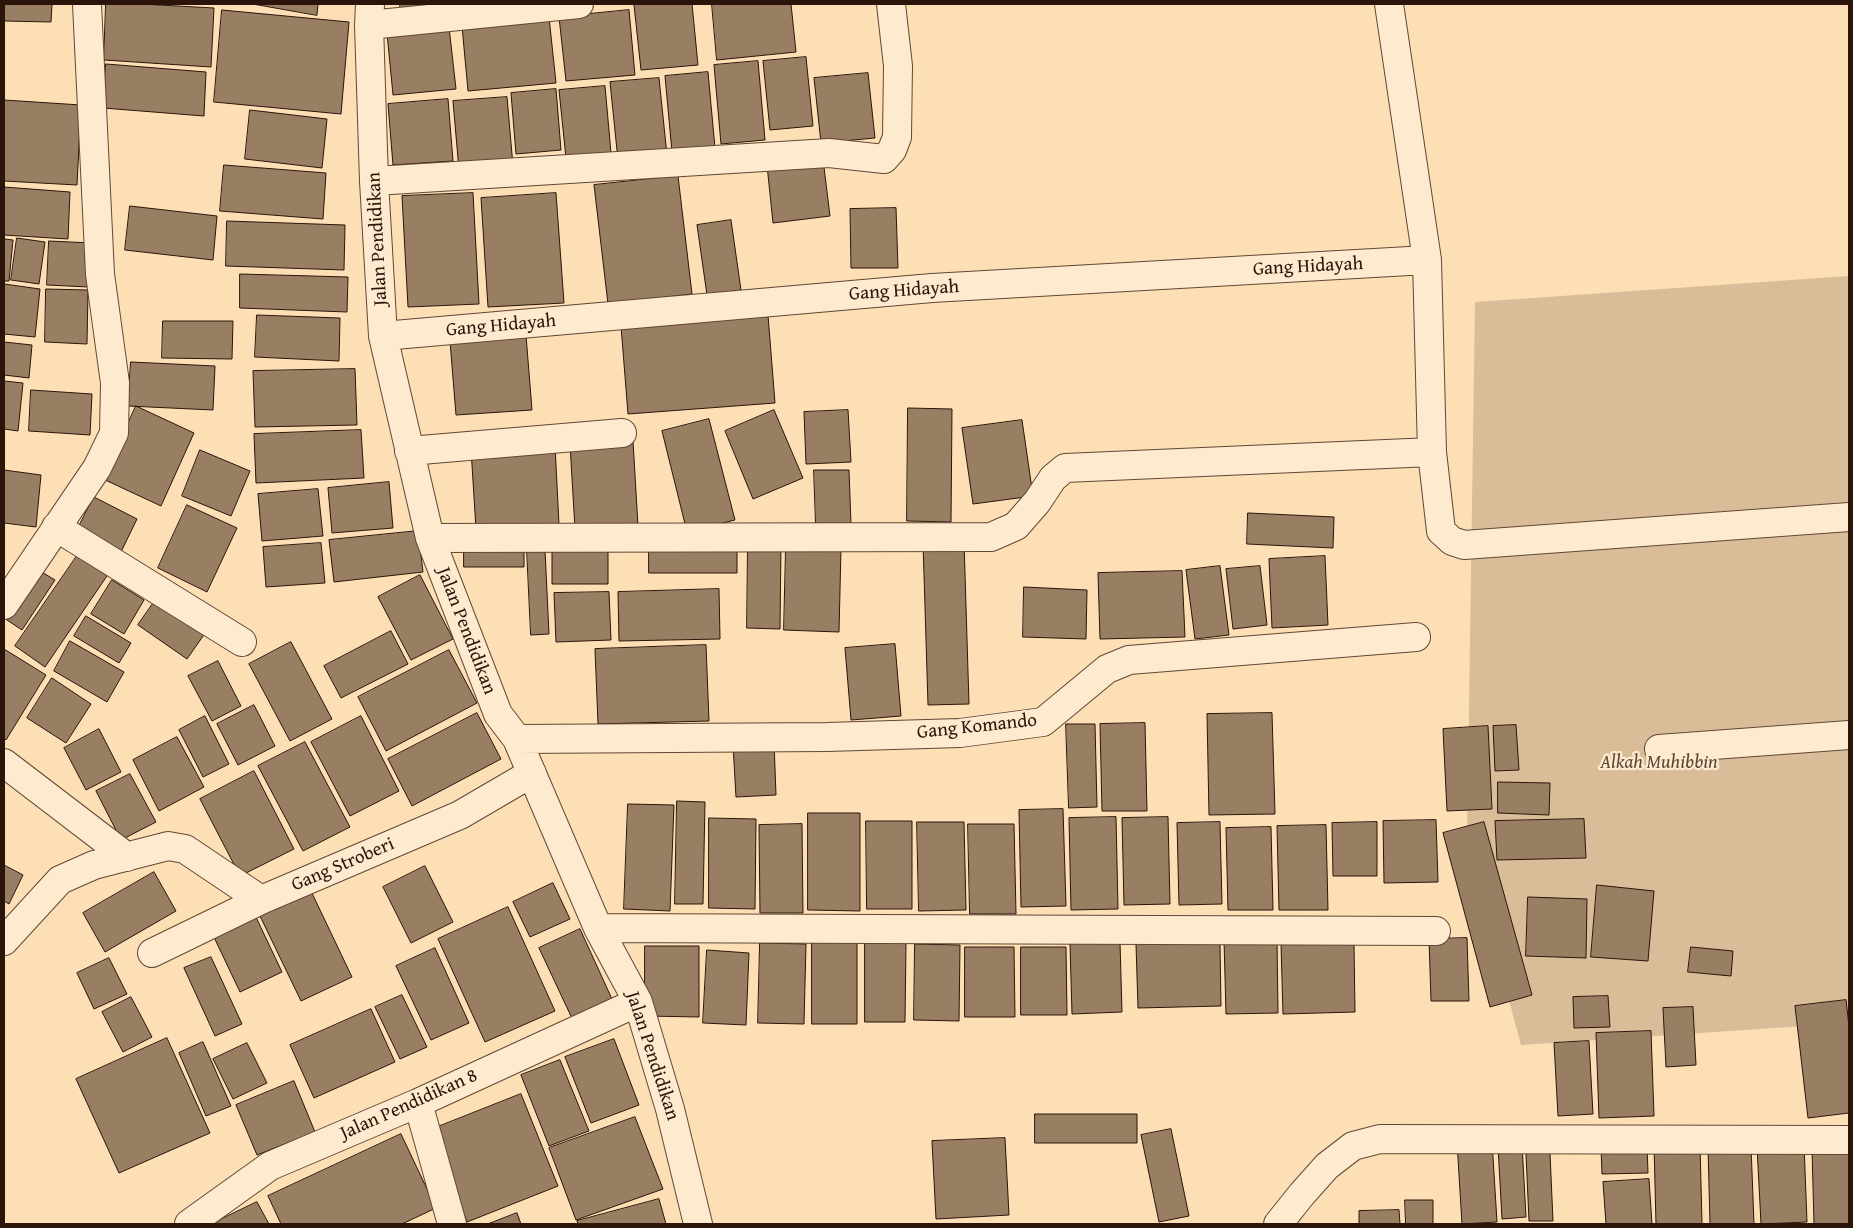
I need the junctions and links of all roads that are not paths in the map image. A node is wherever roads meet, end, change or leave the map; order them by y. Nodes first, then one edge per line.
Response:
1 (88, 4) edge
2 (579, 4) edge
3 (891, 4) edge
4 (1389, 4) edge
5 (369, 14) edge
6 (374, 181) junction
7 (1426, 260) junction
8 (383, 336) junction
9 (622, 433) dead end
10 (409, 451) junction
11 (1432, 452) junction
12 (1849, 517) edge
13 (56, 527) junction
14 (430, 538) junction
15 (4, 605) edge
16 (1416, 637) dead end
17 (242, 642) dead end
18 (1849, 735) edge
19 (517, 739) junction
20 (1659, 749) dead end
21 (4, 763) edge
22 (532, 773) junction
23 (127, 857) junction
24 (262, 900) junction
25 (598, 928) junction
26 (1436, 931) dead end
27 (4, 941) edge
28 (152, 953) dead end
29 (638, 1002) junction
30 (418, 1103) junction
31 (1849, 1140) edge
32 (189, 1224) edge
33 (452, 1224) edge
34 (698, 1224) edge
35 (1278, 1224) edge

1 - 13 street
2 - 5 street
3 - 6 street
4 - 7 street
5 - 6 street, Jalan Pendidikan
6 - 8 street, Jalan Pendidikan
7 - 8 street, Gang Hidayah
7 - 11 street
8 - 10 street, Jalan Pendidikan
9 - 10 street
10 - 14 street, Jalan Pendidikan
11 - 12 street
11 - 14 street
13 - 15 street
13 - 17 street
14 - 19 street, Jalan Pendidikan
16 - 19 street, Gang Komando
18 - 20 street
19 - 22 street, Jalan Pendidikan
21 - 23 street
22 - 24 street, Gang Stroberi
22 - 25 street, Jalan Pendidikan
23 - 24 street
23 - 27 street
24 - 28 street, Gang Stroberi
25 - 26 street
25 - 29 street, Jalan Pendidikan
29 - 30 street, Jalan Pendidikan 8
29 - 34 street, Jalan Pendidikan
30 - 32 street, Jalan Pendidikan 8
30 - 33 street
31 - 35 street

